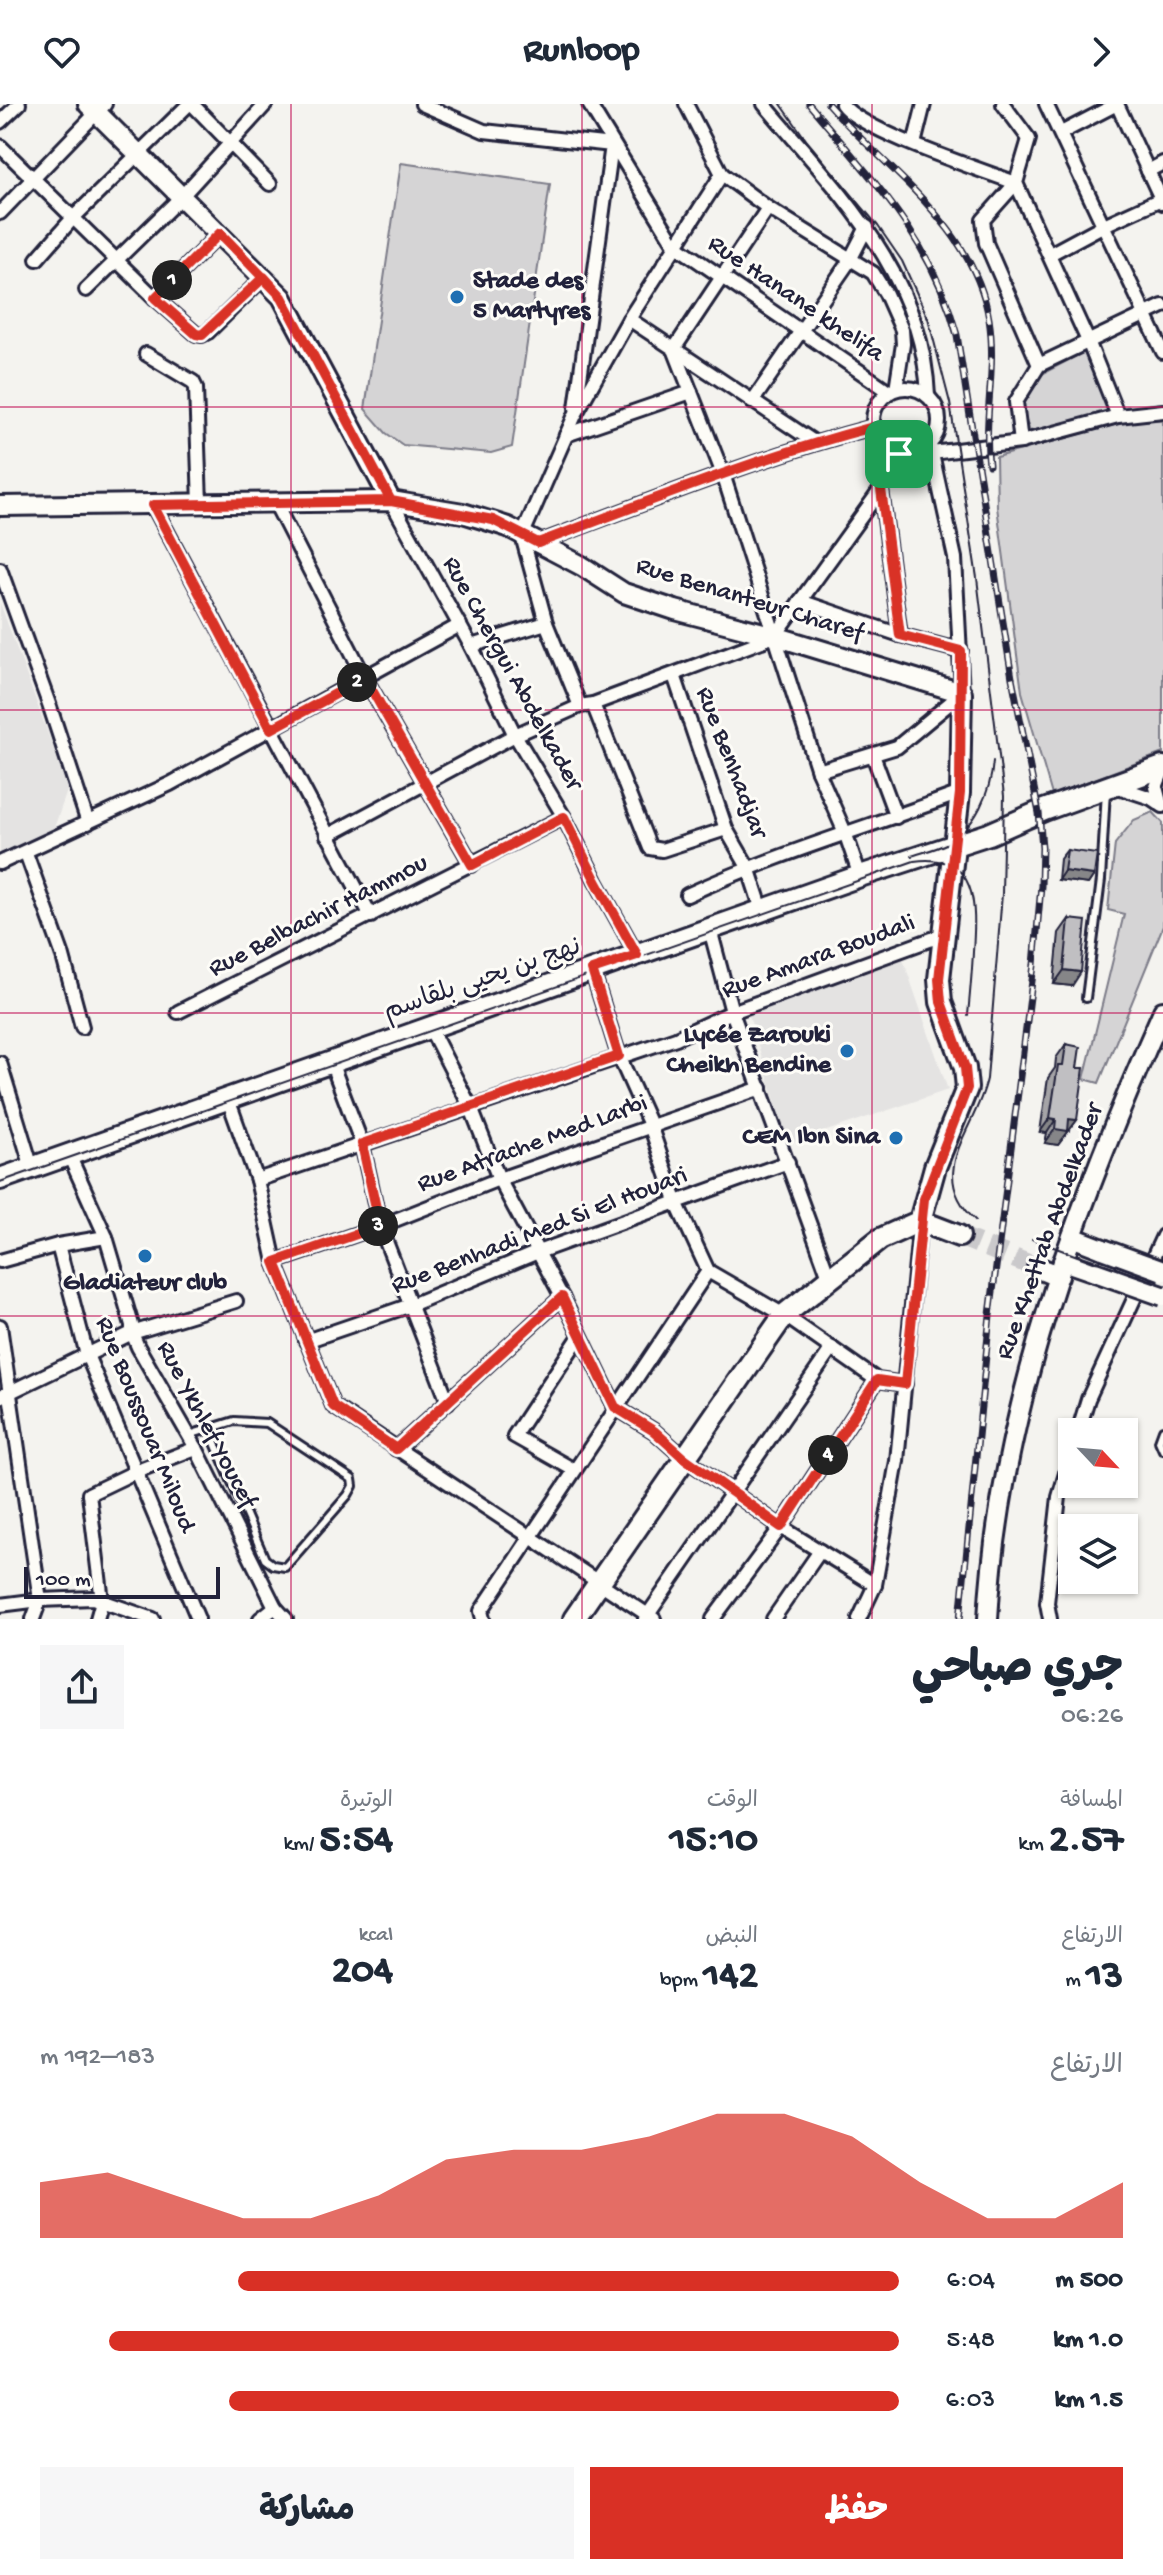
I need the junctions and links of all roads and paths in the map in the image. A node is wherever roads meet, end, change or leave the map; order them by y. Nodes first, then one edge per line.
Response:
1 (19, 104) edge
2 (191, 104) edge
3 (266, 104) edge
4 (422, 104) edge
5 (589, 104) edge
6 (686, 104) edge
7 (764, 104) edge
8 (842, 104) edge
9 (924, 104) edge
10 (1003, 104) edge
11 (1046, 104) edge
12 (97, 107) edge
13 (0, 122) edge
14 (1061, 133) junction
15 (230, 142) junction
16 (914, 144) junction
17 (612, 145) junction
18 (0, 146) edge
19 (138, 153) junction
20 (1163, 163) edge
21 (1148, 171) junction
22 (722, 174) junction
23 (32, 178) junction
24 (1016, 183) junction
25 (270, 184) dead end
26 (182, 196) junction
27 (1162, 201) edge
28 (768, 208) junction
29 (0, 213) edge
30 (73, 218) junction
31 (1104, 225) junction
32 (867, 227) junction
33 (220, 233) junction
34 (675, 245) junction
35 (1050, 254) junction
36 (37, 259) dead end
37 (116, 260) junction
38 (850, 260) junction
39 (264, 277) junction
40 (722, 277) junction
41 (86, 290) dead end
42 (155, 298) junction
43 (1163, 306) edge
44 (1145, 314) junction
45 (629, 319) junction
46 (801, 329) junction
47 (1088, 341) junction
48 (674, 349) junction
49 (1163, 352) edge
50 (146, 354) dead end
51 (1039, 365) junction
52 (893, 391) junction
53 (691, 392) junction
54 (928, 396) junction
55 (752, 402) junction
56 (1163, 411) edge
57 (575, 415) junction
58 (1118, 416) junction
59 (873, 427) junction
60 (566, 435) junction
61 (814, 442) junction
62 (1021, 442) junction
63 (931, 449) junction
64 (899, 454) junction
65 (723, 474) junction
66 (881, 489) junction
67 (274, 501) junction
68 (391, 501) junction
69 (200, 504) junction
70 (153, 505) junction
71 (0, 506) edge
72 (530, 540) junction
73 (0, 569) edge
74 (800, 601) junction
75 (546, 623) junction
76 (460, 625) junction
77 (900, 635) junction
78 (775, 636) junction
79 (471, 646) junction
80 (961, 651) junction
81 (674, 675) junction
82 (365, 678) junction
83 (962, 693) junction
84 (586, 705) junction
85 (271, 729) junction
86 (515, 735) junction
87 (873, 755) junction
88 (1163, 768) edge
89 (818, 771) junction
90 (426, 784) junction
91 (1109, 786) junction
92 (960, 793) junction
93 (1161, 804) edge
94 (564, 817) junction
95 (896, 817) junction
96 (88, 823) junction
97 (726, 829) junction
98 (846, 835) junction
99 (327, 836) junction
100 (954, 846) junction
101 (26, 853) junction
102 (0, 863) edge
103 (472, 865) junction
104 (748, 867) junction
105 (860, 876) junction
106 (687, 895) dead end
107 (762, 910) junction
108 (371, 916) junction
109 (710, 929) junction
110 (943, 935) junction
111 (637, 955) junction
112 (592, 970) junction
113 (1086, 998) dead end
114 (1163, 1011) edge
115 (178, 1012) dead end
116 (732, 1012) junction
117 (82, 1027) dead end
118 (430, 1028) junction
119 (619, 1056) junction
120 (331, 1062) junction
121 (0, 1063) edge
122 (761, 1088) junction
123 (228, 1099) junction
124 (471, 1108) junction
125 (650, 1125) junction
126 (362, 1144) junction
127 (69, 1155) junction
128 (788, 1162) junction
129 (32, 1168) junction
130 (0, 1179) edge
131 (499, 1179) junction
132 (257, 1180) junction
133 (677, 1204) junction
134 (920, 1221) junction
135 (380, 1226) junction
136 (959, 1236) tunnel mouth
137 (1163, 1236) edge
138 (106, 1237) junction
139 (1072, 1237) junction
140 (58, 1245) junction
141 (538, 1252) junction
142 (0, 1261) edge
143 (275, 1262) junction
144 (1038, 1268) tunnel mouth
145 (1060, 1268) junction
146 (708, 1271) junction
147 (1163, 1271) edge
148 (829, 1277) junction
149 (1163, 1296) edge
150 (562, 1297) junction
151 (236, 1301) dead end
152 (411, 1305) junction
153 (784, 1315) junction
154 (0, 1326) edge
155 (132, 1333) junction
156 (580, 1336) junction
157 (306, 1341) junction
158 (832, 1348) junction
159 (87, 1355) junction
160 (877, 1380) junction
161 (905, 1384) junction
162 (6, 1394) edge
163 (448, 1402) junction
164 (615, 1407) junction
165 (1082, 1418) edge
166 (209, 1429) junction
167 (1163, 1430) edge
168 (189, 1435) junction
169 (196, 1448) junction
170 (396, 1449) junction
171 (1163, 1450) edge
172 (683, 1457) junction
173 (574, 1470) junction
174 (137, 1471) junction
175 (734, 1491) junction
176 (1059, 1498) edge
177 (781, 1527) junction
178 (529, 1538) junction
179 (820, 1551) junction
180 (598, 1583) junction
181 (875, 1585) junction
182 (40, 1600) junction
183 (102, 1601) junction
184 (0, 1605) edge
185 (275, 1607) junction
186 (649, 1618) edge
187 (33, 1619) edge
188 (97, 1619) edge
189 (153, 1619) edge
190 (198, 1619) edge
191 (260, 1619) edge
192 (286, 1619) edge
193 (483, 1619) edge
194 (574, 1619) edge
195 (713, 1619) edge
196 (773, 1619) edge
197 (859, 1619) edge
198 (988, 1619) edge
199 (1050, 1619) edge

1 - 13 street
2 - 15 street
2 - 19 street
3 - 15 street
4 - 17 street
5 - 17 street
6 - 22 street
7 - 32 street
8 - 16 street
9 - 16 street
10 - 24 street
11 - 14 street
12 - 19 main road
12 - 23 street
14 - 21 street
14 - 31 street
15 - 25 street
15 - 26 street
16 - 24 street
17 - 34 street
17 - 57 street
18 - 23 street
19 - 26 main road
19 - 30 street
20 - 21 street
21 - 27 street
22 - 28 street
22 - 34 street
23 - 29 street
23 - 30 street
24 - 35 street
24 - 51 street
26 - 33 main road
26 - 37 street
27 - 31 street
28 - 38 street
28 - 40 street
30 - 36 street
30 - 37 street
31 - 35 street
31 - 44 street
32 - 38 street
32 - 54 street
33 - 39 main road
33 - 42 street
34 - 40 street, Rue Hanane khelifa
34 - 45 street
35 - 47 street
37 - 41 street
37 - 42 street
38 - 46 street
38 - 52 street
39 - 42 street
39 - 68 main road
40 - 46 street, Rue Hanane khelifa
40 - 48 street
43 - 44 street
44 - 47 street
44 - 49 street
45 - 48 street
45 - 57 street
46 - 52 street, Rue Hanane khelifa
46 - 55 street
47 - 51 street
47 - 58 street
48 - 53 street
48 - 55 street
50 - 69 street
51 - 62 street
52 - 54 street
52 - 59 street
53 - 60 street
53 - 65 street
54 - 63 street
55 - 61 street
56 - 58 street
57 - 60 street
58 - 62 street
59 - 61 street
59 - 64 street
60 - 72 street
61 - 65 street
62 - 63 street
63 - 64 street
63 - 80 street
64 - 66 street
65 - 72 street
65 - 78 street
66 - 74 street
66 - 77 street
67 - 68 main road, Rue Benanteur Charef
67 - 69 main road, Rue Benanteur Charef
67 - 82 street
68 - 72 main road, Rue Benanteur Charef
68 - 76 street, Rue Chergui Abdelkader
69 - 70 main road, Rue Benanteur Charef
70 - 71 main road, Rue Benanteur Charef
70 - 85 street
72 - 75 street
72 - 78 main road, Rue Benanteur Charef
73 - 96 street
74 - 77 street
74 - 78 street
75 - 79 street
75 - 84 street
76 - 79 street, Rue Chergui Abdelkader
76 - 82 street
77 - 80 street
78 - 81 street
78 - 83 main road, Rue Benanteur Charef
78 - 89 street
79 - 86 street, Rue Chergui Abdelkader
80 - 83 street
81 - 84 street
81 - 97 street, Rue Benhadjar
82 - 85 street
82 - 90 street
83 - 87 street
83 - 92 main road
84 - 86 street
84 - 97 street
85 - 96 street
85 - 99 street
86 - 90 street
86 - 94 street, Rue Chergui Abdelkader
87 - 89 street
87 - 95 street
88 - 91 main road, نهج بن يحيى بلقاسم
88 - 93 street
89 - 98 street
90 - 99 street
90 - 103 street
91 - 93 street
91 - 100 main road, نهج بن يحيى بلقاسم
91 - 113 lane
92 - 95 street
92 - 100 main road
94 - 103 street, Rue Belbachir Hammou
94 - 111 street, Rue Chergui Abdelkader
95 - 98 street
96 - 101 street
97 - 104 street, Rue Benhadjar
98 - 104 street
98 - 105 street
99 - 108 street
100 - 105 main road, نهج بن يحيى بلقاسم
100 - 110 main road
101 - 102 street
101 - 117 street
103 - 108 street, Rue Belbachir Hammou
104 - 106 street
104 - 107 street, Rue Benhadjar
105 - 107 main road, نهج بن يحيى بلقاسم
107 - 109 main road, نهج بن يحيى بلقاسم
108 - 115 street, Rue Belbachir Hammou
109 - 111 main road, نهج بن يحيى بلقاسم
109 - 116 street
110 - 116 street, Rue Amara Boudali
110 - 134 main road
111 - 112 main road, نهج بن يحيى بلقاسم
112 - 118 main road, نهج بن يحيى بلقاسم
112 - 119 street
114 - 139 main road, Rue Khettab Abdelkader
116 - 119 street, Rue Amara Boudali
116 - 122 street
118 - 120 main road, نهج بن يحيى بلقاسم
118 - 124 street
119 - 124 street, Rue Amara Boudali
119 - 125 street
120 - 123 main road, نهج بن يحيى بلقاسم
120 - 126 street
121 - 129 street
122 - 125 street, Rue Atrache Med Larbi
122 - 128 street
123 - 127 main road, نهج بن يحيى بلقاسم
123 - 132 street
124 - 126 street, Rue Amara Boudali
124 - 131 street
125 - 131 street, Rue Atrache Med Larbi
125 - 133 street
126 - 132 street, Rue Amara Boudali
126 - 135 street
127 - 129 main road, نهج بن يحيى بلقاسم
127 - 138 street, Rue Ykhlef Youcef
128 - 133 street, Rue Benhadi Med Si El Houari
128 - 148 street
129 - 130 main road, نهج بن يحيى بلقاسم
131 - 135 street, Rue Atrache Med Larbi
131 - 141 street
132 - 143 street
133 - 141 street, Rue Benhadi Med Si El Houari
133 - 146 street
134 - 136 main road
134 - 148 main road
134 - 161 street
135 - 143 street, Rue Atrache Med Larbi
135 - 152 street
137 - 165 street
138 - 140 street
138 - 155 street, Rue Ykhlef Youcef
139 - 145 main road, Rue Khettab Abdelkader
139 - 147 main road, bridge
140 - 142 street
140 - 159 street, Rue Boussouar Miloud
141 - 150 street
141 - 152 street, Rue Benhadi Med Si El Houari
143 - 157 street
144 - 145 main road
145 - 149 main road, bridge
145 - 198 main road, Rue Khettab Abdelkader
146 - 153 street
146 - 164 street
148 - 153 main road
150 - 156 street
150 - 163 street
151 - 155 street
152 - 157 street, Rue Benhadi Med Si El Houari
152 - 163 street
153 - 158 street
153 - 172 main road
154 - 162 street
155 - 159 street
155 - 168 street, Rue Ykhlef Youcef
156 - 164 street
156 - 173 street
157 - 170 street
158 - 160 street
158 - 175 street
159 - 162 street
159 - 174 street, Rue Boussouar Miloud
160 - 161 street
160 - 177 street
161 - 181 street
162 - 182 street
163 - 170 street
164 - 172 street
164 - 173 street
166 - 166 lane
166 - 168 lane
167 - 171 lane
168 - 169 street, Rue Ykhlef Youcef
169 - 174 street
169 - 185 street, Rue Ykhlef Youcef
170 - 178 street
172 - 175 street
172 - 180 main road
173 - 178 street
174 - 183 street
174 - 190 street, Rue Boussouar Miloud
175 - 177 street
175 - 186 street
176 - 199 street
177 - 179 street
177 - 195 street
178 - 180 street
178 - 193 street
179 - 181 street
179 - 196 street
180 - 186 street
180 - 194 main road
181 - 197 street
182 - 183 street
182 - 184 street
182 - 187 street
183 - 188 street
183 - 189 street
185 - 191 street
185 - 192 street, Rue Ykhlef Youcef

